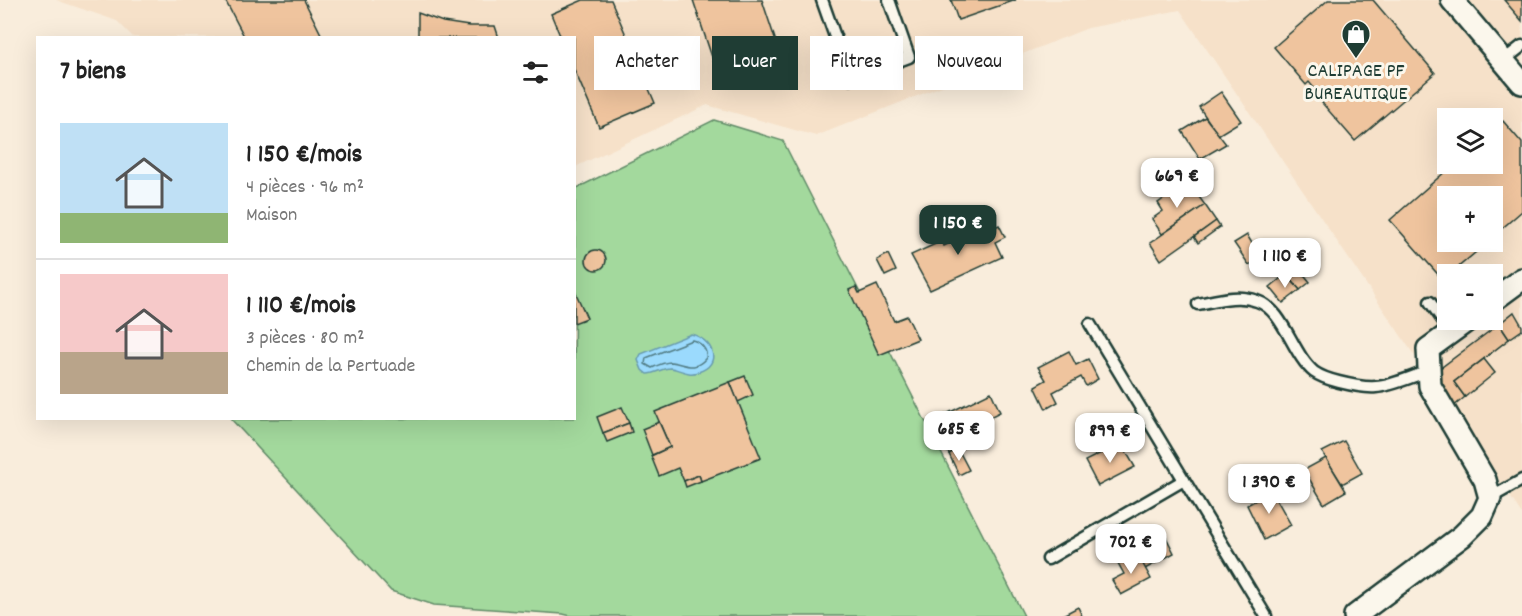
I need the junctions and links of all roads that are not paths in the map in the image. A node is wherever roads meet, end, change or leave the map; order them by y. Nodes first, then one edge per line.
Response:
1 (822, 0) edge
2 (889, 0) edge
3 (1452, 0) edge
4 (1522, 46) edge
5 (1503, 61) junction
6 (1522, 84) edge
7 (1522, 279) edge
8 (1503, 293) edge
9 (1430, 302) dead end
10 (1198, 304) dead end
11 (1437, 308) edge
12 (1090, 324) dead end
13 (1454, 330) edge
14 (1429, 371) junction
15 (1184, 480) junction
16 (1522, 480) edge
17 (1490, 498) junction
18 (1047, 559) dead end
19 (1266, 616) edge
20 (1355, 616) edge

1 - 2 lane
3 - 5 street
4 - 5 lane
5 - 6 street
7 - 8 street
9 - 11 lane
10 - 14 lane
12 - 15 lane
13 - 14 street
14 - 17 street
15 - 18 lane
15 - 19 lane
16 - 17 lane
17 - 20 street

